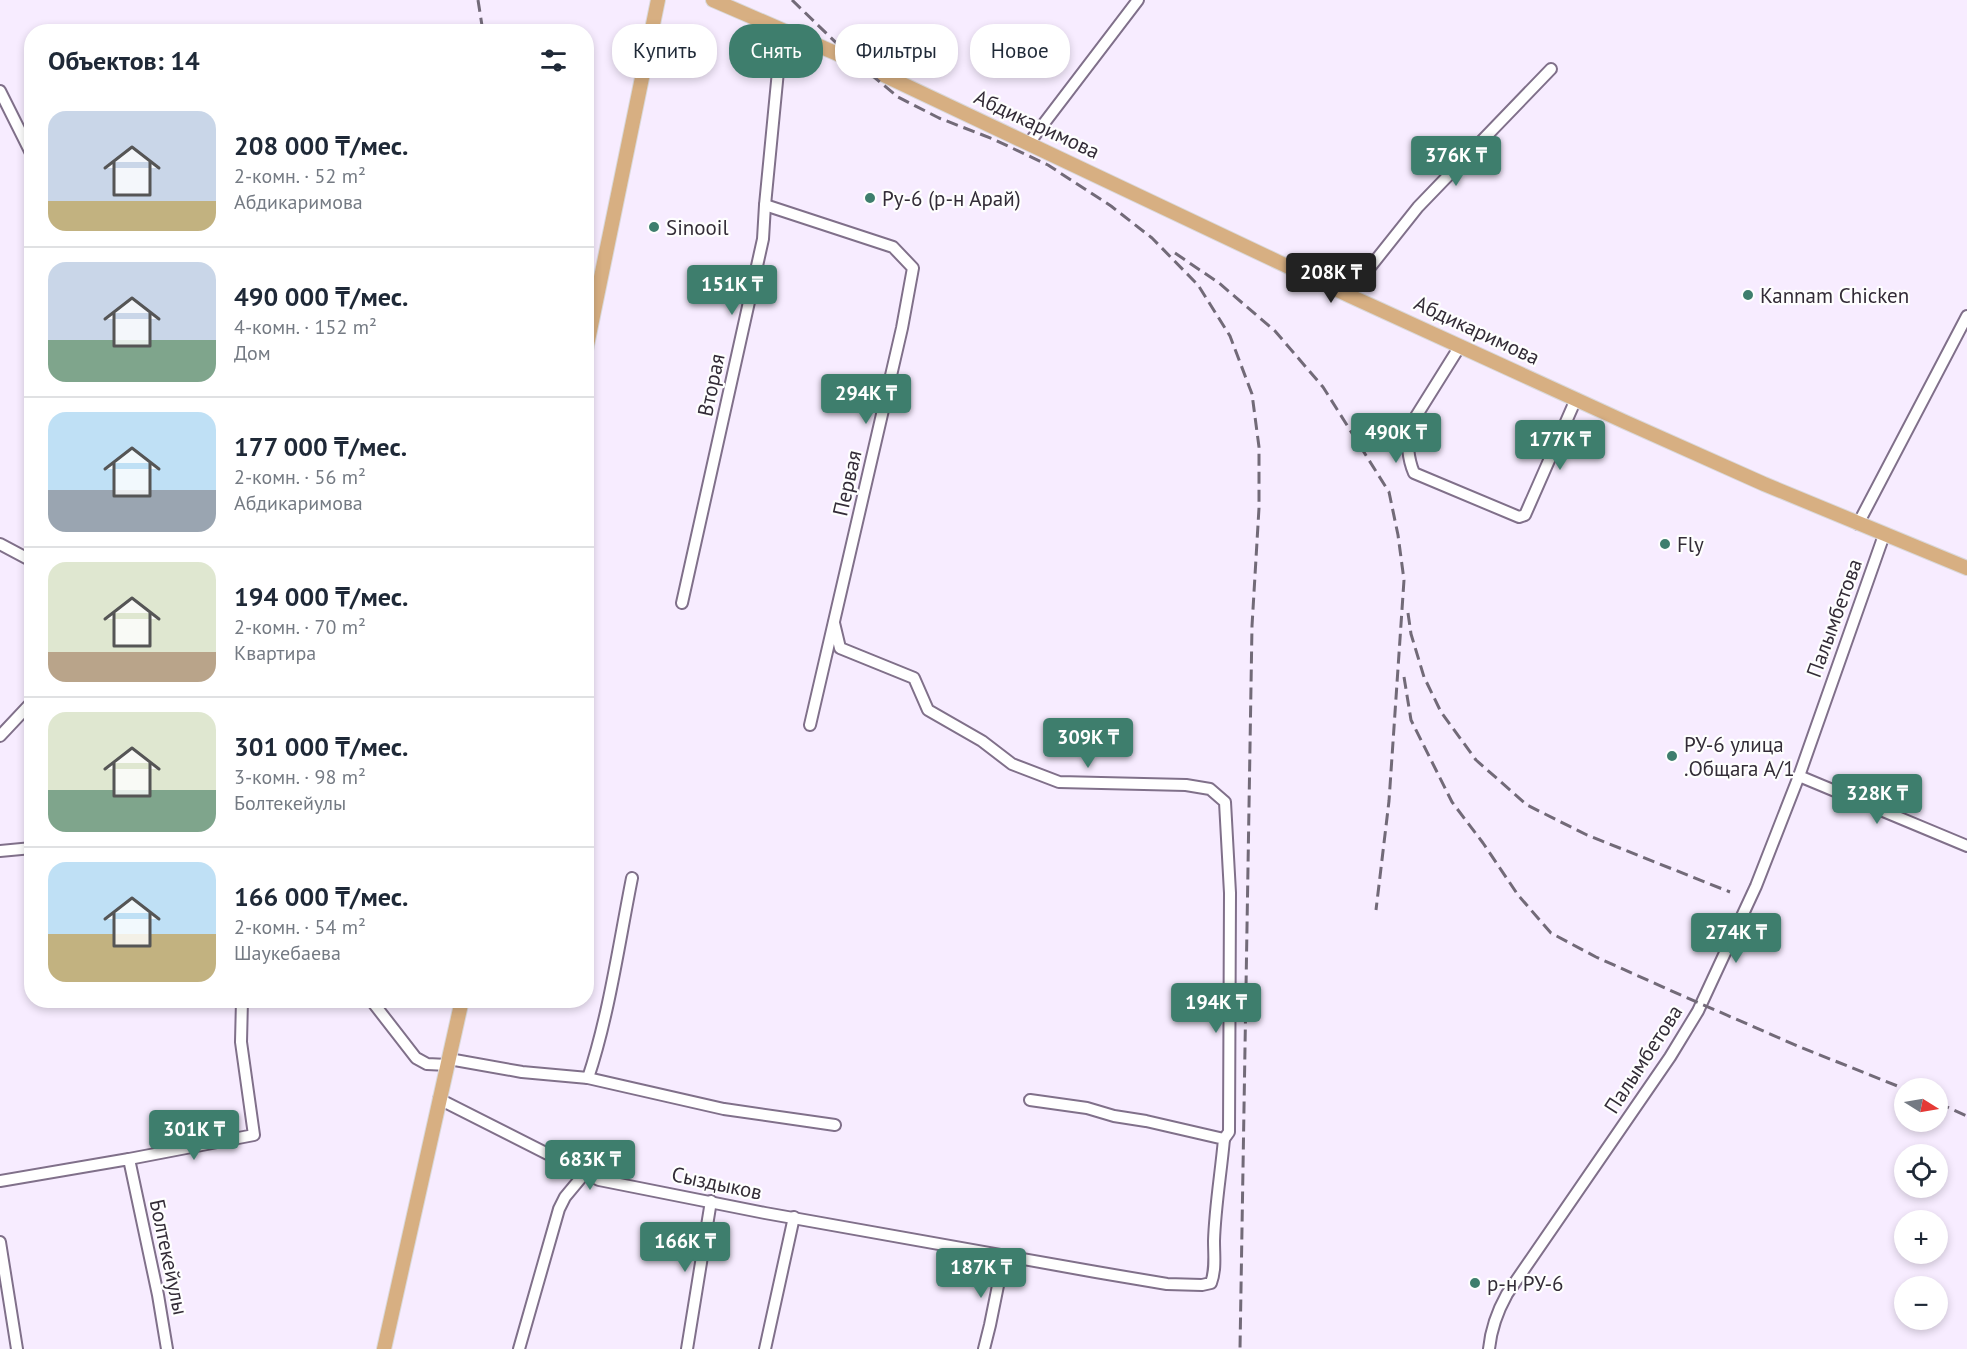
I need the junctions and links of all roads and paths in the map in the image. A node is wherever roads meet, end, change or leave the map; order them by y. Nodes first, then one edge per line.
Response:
1 (658, 0) edge
2 (712, 0) edge
3 (1138, 0) edge
4 (768, 24) edge
5 (823, 48) edge
6 (1551, 69) dead end
7 (777, 78) edge
8 (0, 91) edge
9 (24, 139) edge
10 (1029, 143) junction
11 (765, 205) junction
12 (1348, 294) junction
13 (594, 311) edge
14 (1967, 316) edge
15 (1460, 346) junction
16 (1576, 399) junction
17 (1858, 524) junction
18 (1884, 535) junction
19 (0, 543) edge
20 (24, 556) edge
21 (1967, 568) edge
22 (682, 603) dead end
23 (834, 623) junction
24 (24, 710) edge
25 (810, 725) dead end
26 (0, 736) edge
27 (1799, 776) junction
28 (1967, 846) edge
29 (24, 848) edge
30 (0, 850) edge
31 (632, 878) dead end
32 (242, 1008) edge
33 (376, 1008) edge
34 (460, 1008) edge
35 (448, 1062) junction
36 (588, 1078) junction
37 (440, 1099) junction
38 (1030, 1100) dead end
39 (835, 1125) dead end
40 (1224, 1139) junction
41 (129, 1159) junction
42 (585, 1173) junction
43 (0, 1181) edge
44 (711, 1201) junction
45 (794, 1217) junction
46 (0, 1242) edge
47 (1004, 1256) junction
48 (17, 1349) edge
49 (167, 1349) edge
50 (384, 1349) edge
51 (519, 1349) edge
52 (687, 1349) edge
53 (765, 1349) edge
54 (984, 1349) edge
55 (1489, 1349) edge

1 - 13 main road
2 - 4 main road, Абдикаримова
3 - 10 street
5 - 10 main road, Абдикаримова
6 - 12 street
7 - 11 street, Вторая
8 - 9 street
10 - 12 main road, Абдикаримова
11 - 22 street, Вторая
11 - 23 street, Первая
12 - 15 main road, Абдикаримова
14 - 17 street
15 - 16 main road, Абдикаримова
15 - 16 street
16 - 17 main road, Абдикаримова
17 - 18 main road, Абдикаримова
18 - 21 main road, Абдикаримова
18 - 27 street, Палымбетова
19 - 20 street
23 - 25 street, Первая
23 - 40 street
24 - 26 street
27 - 28 street
27 - 55 street, Палымбетова
29 - 30 street
31 - 36 street
32 - 41 street
33 - 35 street
34 - 35 main road
35 - 36 street
35 - 37 main road
36 - 39 street
37 - 42 street, Сыздыков
37 - 50 main road
38 - 40 street
40 - 47 street, Сыздыков
41 - 43 street
41 - 49 street, Болтекейулы
42 - 44 street, Сыздыков
42 - 51 street
44 - 45 street, Сыздыков
44 - 52 street
45 - 47 street, Сыздыков
45 - 53 street
46 - 48 street
47 - 54 street

